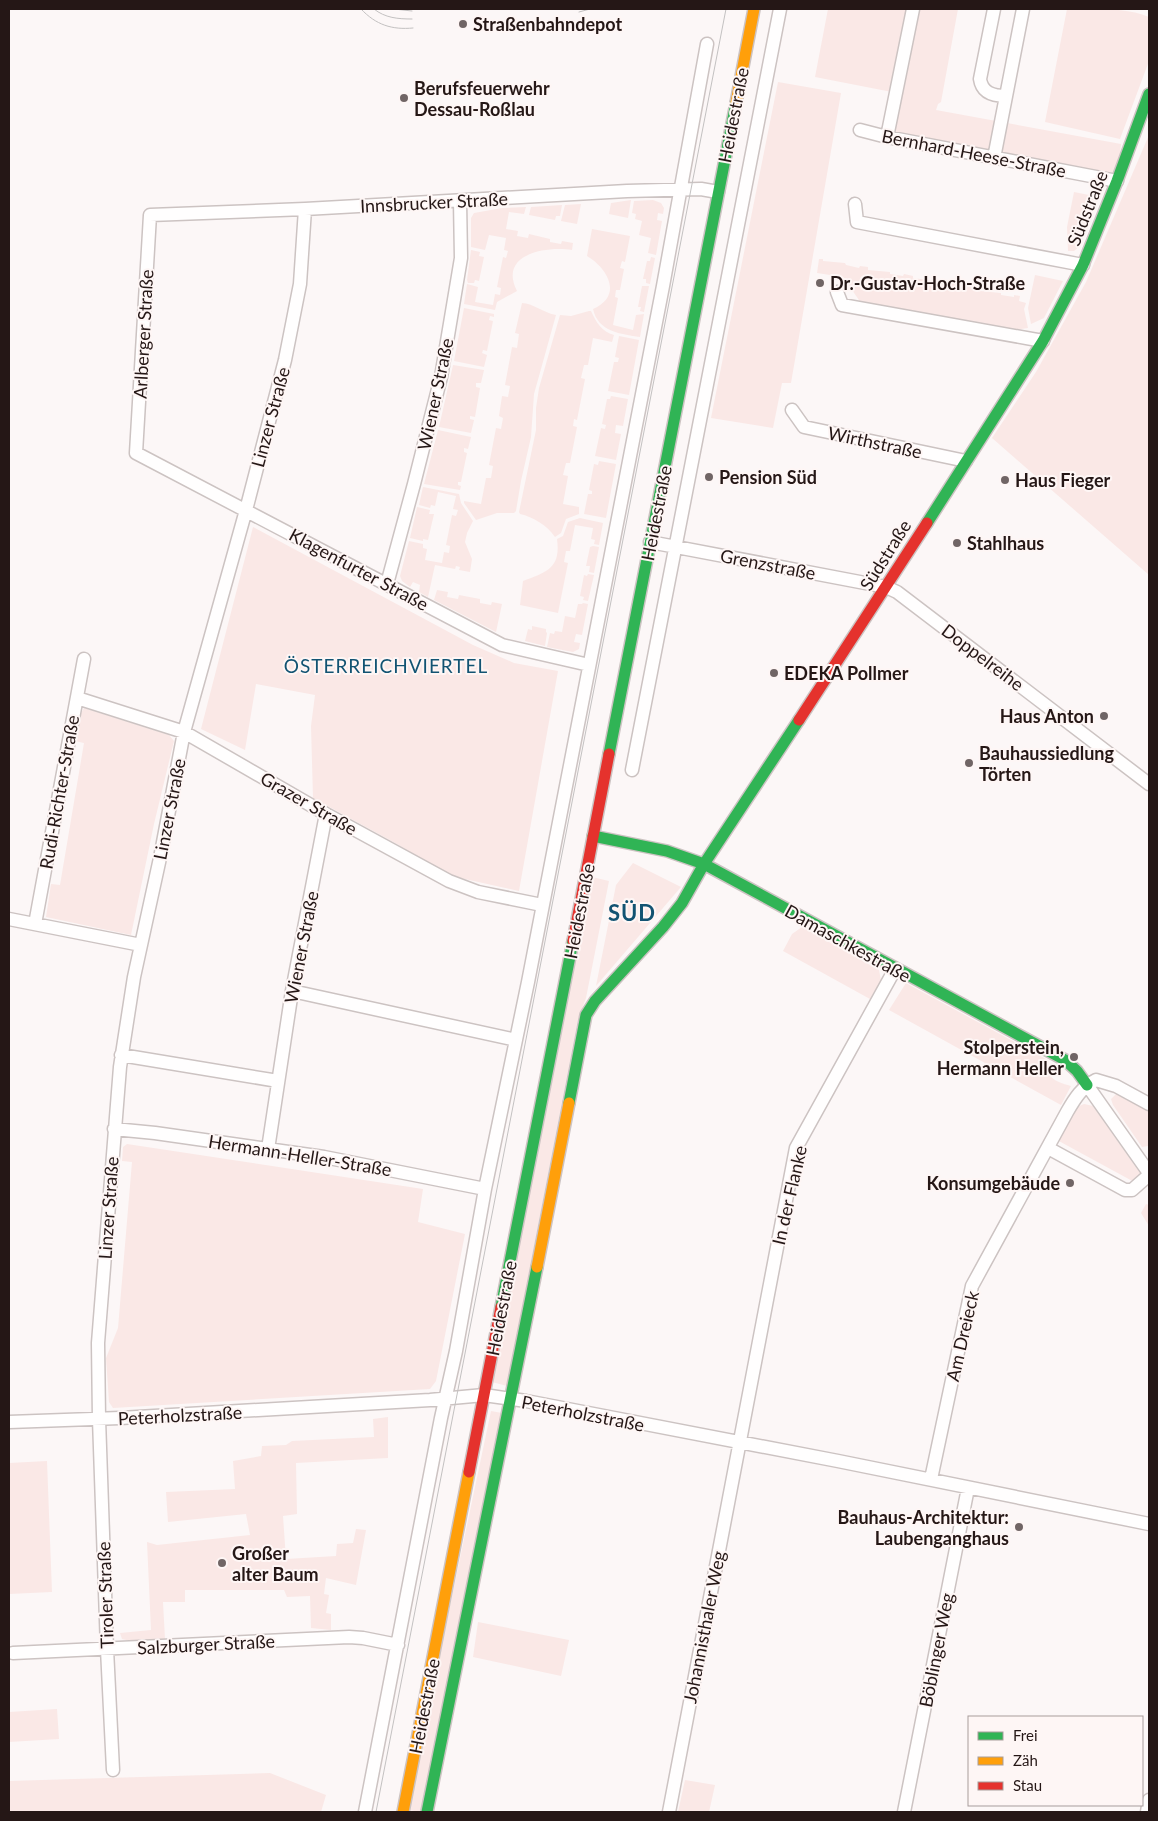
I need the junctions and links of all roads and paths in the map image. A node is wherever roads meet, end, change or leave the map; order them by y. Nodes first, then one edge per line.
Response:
1 (754, 9) edge
2 (780, 9) edge
3 (913, 9) edge
4 (994, 9) edge
5 (1023, 9) edge
6 (708, 44) dead end
7 (1149, 94) edge
8 (1006, 96) junction
9 (860, 130) dead end
10 (887, 137) junction
11 (994, 158) junction
12 (1117, 181) junction
13 (681, 190) junction
14 (718, 192) junction
15 (460, 201) junction
16 (855, 204) dead end
17 (305, 209) junction
18 (150, 215) joint
19 (1083, 265) junction
20 (837, 292) dead end
21 (1043, 341) junction
22 (792, 410) dead end
23 (136, 453) joint
24 (966, 460) junction
25 (246, 510) junction
26 (650, 542) junction
27 (676, 547) junction
28 (387, 584) junction
29 (886, 587) junction
30 (84, 659) dead end
31 (589, 665) junction
32 (77, 698) junction
33 (184, 732) junction
34 (632, 770) dead end
35 (1149, 784) edge
36 (326, 814) junction
37 (593, 836) junction
38 (704, 864) junction
39 (542, 905) junction
40 (9, 919) edge
41 (35, 924) junction
42 (140, 945) junction
43 (895, 968) junction
44 (292, 990) junction
45 (595, 1001) joint
46 (516, 1040) junction
47 (121, 1055) junction
48 (278, 1081) junction
49 (1087, 1085) junction
50 (1149, 1104) edge
51 (114, 1129) junction
52 (1048, 1148) junction
53 (268, 1149) junction
54 (1148, 1167) edge
55 (485, 1188) junction
56 (484, 1395) junction
57 (445, 1399) junction
58 (511, 1399) junction
59 (99, 1419) junction
60 (9, 1422) edge
61 (740, 1443) junction
62 (931, 1480) junction
63 (968, 1488) junction
64 (1149, 1524) edge
65 (398, 1644) junction
66 (107, 1648) junction
67 (13, 1653) dead end
68 (113, 1770) dead end
69 (1149, 1800) edge
70 (365, 1812) edge
71 (403, 1812) edge
72 (427, 1812) edge
73 (669, 1812) edge
74 (904, 1812) edge
75 (1147, 1812) edge

1 - 14 street, Heidestraße
2 - 27 street, Heidestraße
3 - 10 street
4 - 8 street
5 - 8 street
6 - 13 street, Heidestraße
7 - 12 street, Südstraße
8 - 11 street
9 - 10 street, Bernhard-Heese-Straße
10 - 11 street, Bernhard-Heese-Straße
11 - 12 street, Bernhard-Heese-Straße
12 - 19 street, Südstraße
13 - 14 street, Innsbrucker Straße
13 - 15 street, Innsbrucker Straße
13 - 31 street, Heidestraße
14 - 26 street, Heidestraße
15 - 17 street, Innsbrucker Straße
15 - 28 street, Wiener Straße
16 - 19 street
17 - 18 street, Innsbrucker Straße
17 - 25 street, Linzer Straße
18 - 23 street, Arlberger Straße
19 - 21 street, Südstraße
20 - 21 street
21 - 24 street, Südstraße
22 - 24 street, Wirthstraße
23 - 25 street, Klagenfurter Straße
24 - 29 street, Südstraße
25 - 28 street, Klagenfurter Straße
25 - 33 street, Linzer Straße
26 - 27 street, Grenzstraße
26 - 37 street, Heidestraße
27 - 29 street, Grenzstraße
27 - 34 street, Heidestraße
28 - 31 street, Klagenfurter Straße
29 - 35 street, Doppelreihe
29 - 38 street, Südstraße
30 - 32 street, Rudi-Richter-Straße
31 - 39 street, Heidestraße
32 - 33 street, Grazer Straße
32 - 41 street, Rudi-Richter-Straße
33 - 36 street, Grazer Straße
33 - 42 street, Linzer Straße
36 - 39 street, Grazer Straße
36 - 44 street, Wiener Straße
37 - 38 street, Damaschkestraße
37 - 56 street, Heidestraße
38 - 43 street, Damaschkestraße
38 - 45 street, Südstraße
39 - 46 street, Heidestraße
40 - 41 street
41 - 42 street
42 - 47 street, Linzer Straße
43 - 49 street, Damaschkestraße
43 - 61 street, In der Flanke
44 - 46 street
44 - 48 street, Wiener Straße
45 - 58 street, Heidestraße
46 - 55 street, Heidestraße
47 - 48 street
47 - 51 street, Linzer Straße
48 - 53 street, Wiener Straße
49 - 50 street
49 - 52 street, Am Dreieck
49 - 54 street, Damaschkestraße
51 - 53 street, Hermann-Heller-Straße
51 - 59 street, Linzer Straße
52 - 54 street
52 - 62 street, Am Dreieck
53 - 55 street, Hermann-Heller-Straße
55 - 57 street, Heidestraße
56 - 57 street, Peterholzstraße
56 - 58 street, Peterholzstraße
56 - 71 street, Heidestraße
57 - 59 street, Peterholzstraße
57 - 65 street, Heidestraße
58 - 61 street, Peterholzstraße
58 - 72 street, Heidestraße
59 - 60 street, Peterholzstraße
59 - 66 street, Tiroler Straße
61 - 62 street, Peterholzstraße
61 - 73 street, Johannisthaler Weg
62 - 63 street, Peterholzstraße
63 - 64 street, Peterholzstraße
63 - 74 street, Böblinger Weg
65 - 66 street, Salzburger Straße
65 - 70 street, Heidestraße
66 - 67 street, Salzburger Straße
66 - 68 street, Tiroler Straße
69 - 75 street

